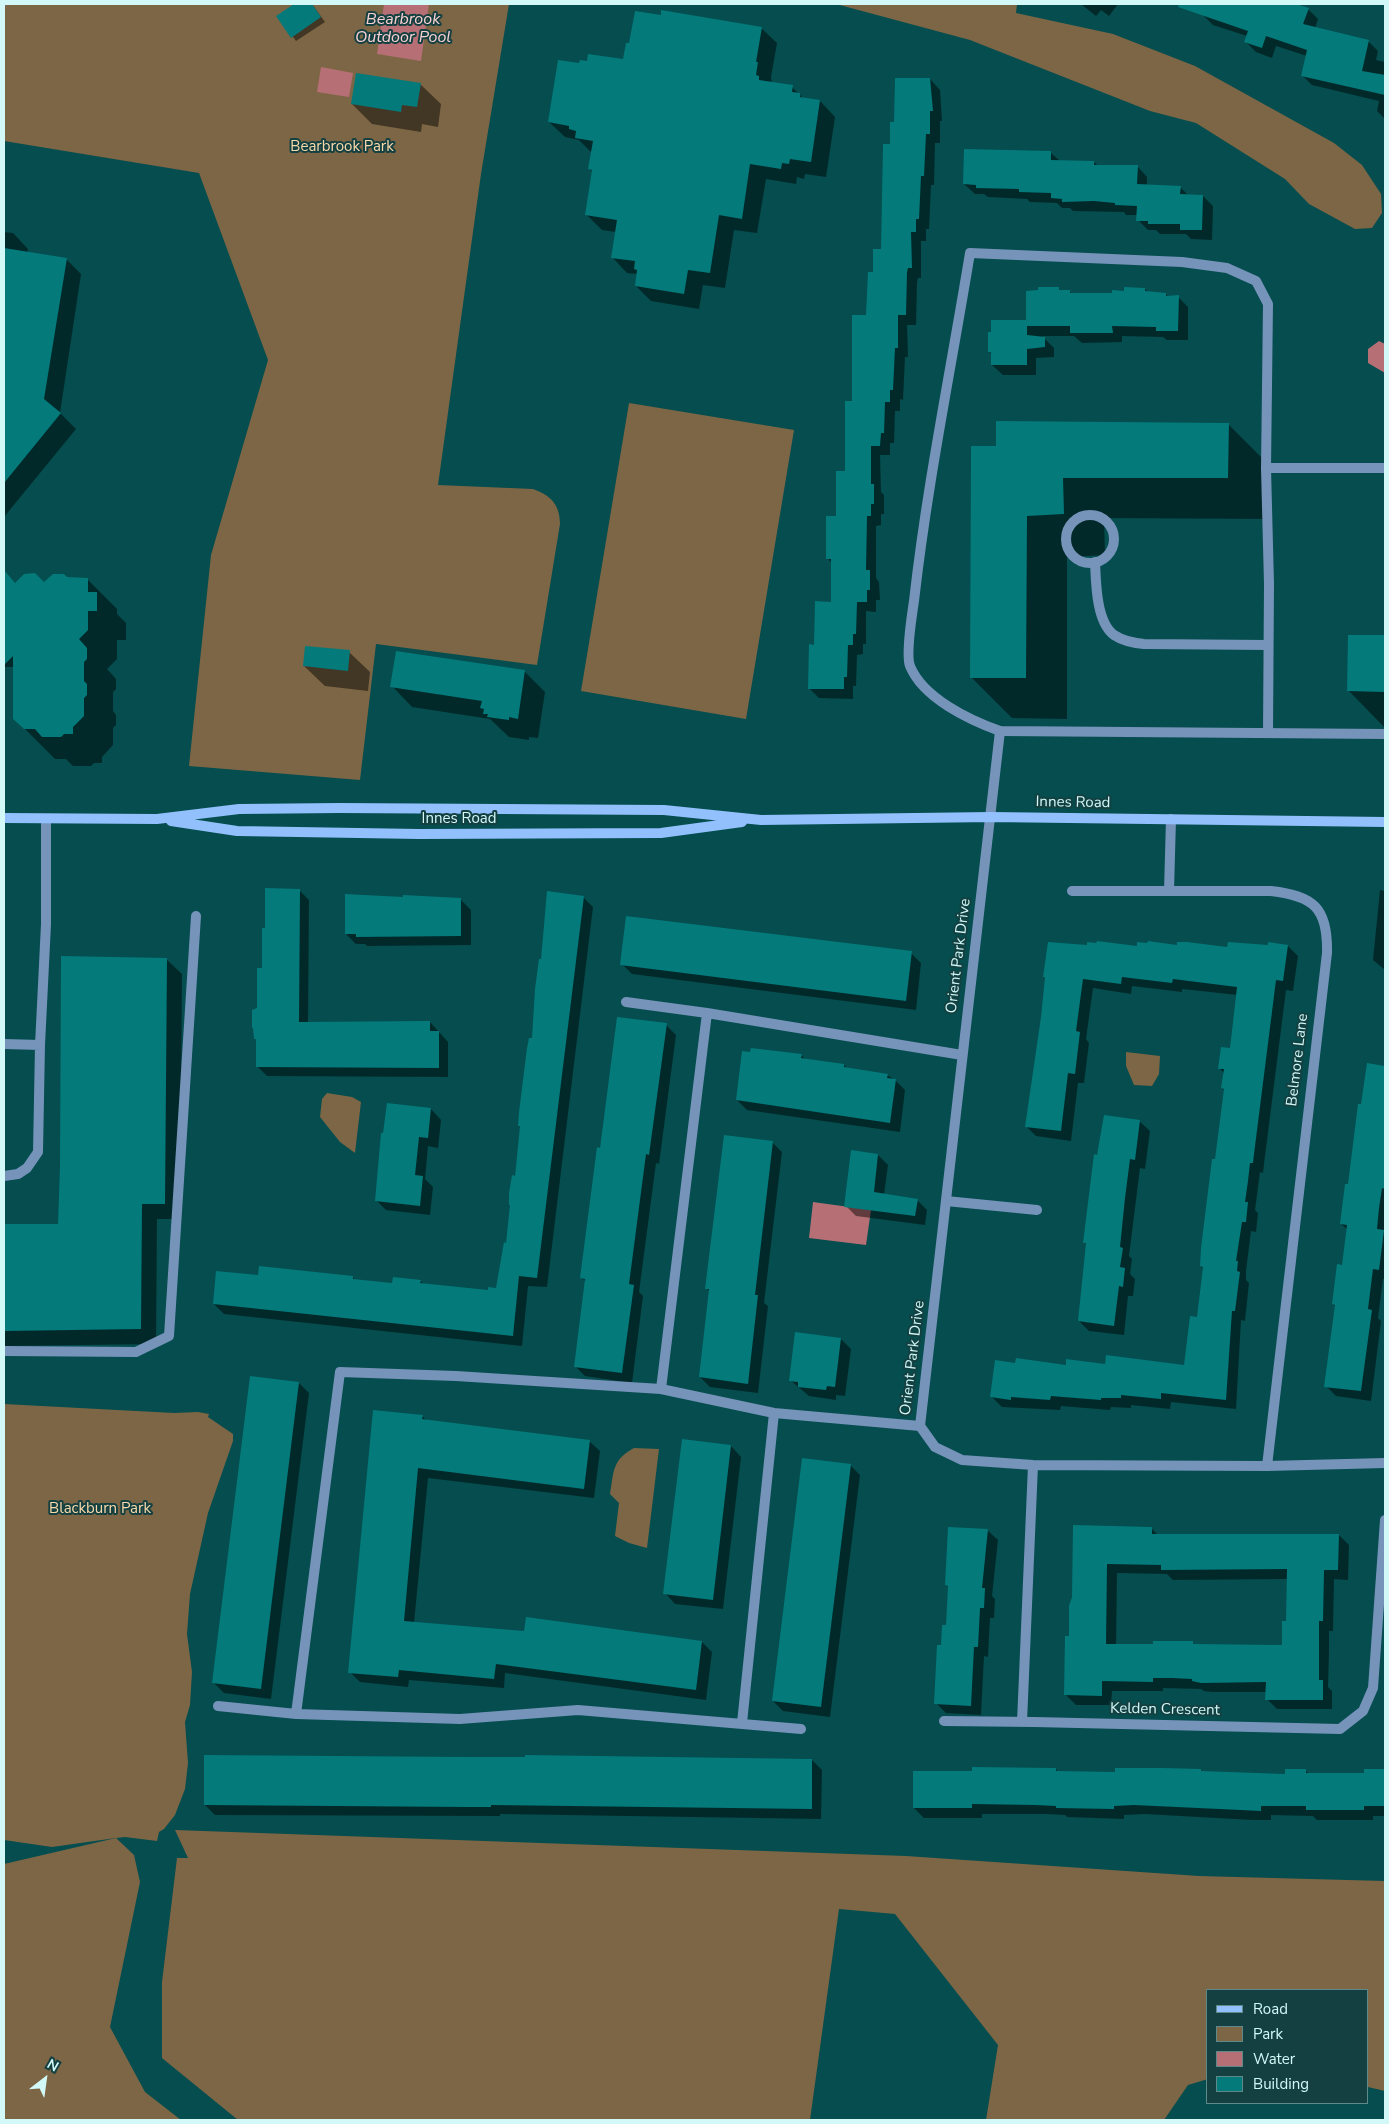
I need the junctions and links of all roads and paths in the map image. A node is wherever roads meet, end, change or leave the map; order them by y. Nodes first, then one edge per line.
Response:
1 (1266, 468) junction
2 (1385, 468) edge
3 (1095, 562) junction
4 (1268, 645) junction
5 (1000, 731) junction
6 (1268, 732) junction
7 (1385, 734) edge
8 (991, 817) junction
9 (4, 818) edge
10 (46, 819) junction
11 (158, 819) junction
12 (761, 820) junction
13 (1171, 820) junction
14 (1385, 822) edge
15 (1072, 890) dead end
16 (1169, 891) junction
17 (196, 916) dead end
18 (626, 1002) dead end
19 (708, 1013) junction
20 (4, 1044) edge
21 (40, 1046) junction
22 (962, 1055) junction
23 (4, 1176) edge
24 (946, 1201) junction
25 (1037, 1210) dead end
26 (4, 1352) edge
27 (661, 1389) junction
28 (774, 1413) junction
29 (920, 1426) junction
30 (1385, 1463) edge
31 (1033, 1465) junction
32 (1267, 1466) junction
33 (1385, 1520) edge
34 (218, 1706) dead end
35 (296, 1714) junction
36 (944, 1722) dead end
37 (1022, 1722) junction
38 (742, 1723) junction
39 (801, 1729) dead end

1 - 2 street
1 - 4 street
1 - 5 street
3 - 3 street
3 - 4 street
4 - 6 street
5 - 6 street
5 - 8 street, Orient Park Drive
6 - 7 street
8 - 12 street, Innes Road
8 - 13 street, Innes Road
8 - 22 street, Orient Park Drive
9 - 10 street, Innes Road
10 - 11 street, Innes Road
10 - 21 street
11 - 12 street, Innes Road
11 - 12 street, Innes Road
13 - 14 street, Innes Road
13 - 16 street
15 - 16 street, Belmore Lane
16 - 32 street, Belmore Lane
17 - 26 street
18 - 19 street
19 - 22 street
19 - 27 street
20 - 21 street
21 - 23 street
22 - 24 street, Orient Park Drive
24 - 25 street
24 - 29 street, Orient Park Drive
27 - 28 street
27 - 35 street
28 - 29 street
28 - 38 street
29 - 31 street, Orient Park Drive
30 - 32 street, Orient Park Drive
31 - 32 street, Orient Park Drive
31 - 37 street
33 - 37 street, Kelden Crescent
34 - 35 street
35 - 38 street
36 - 37 street, Kelden Crescent
38 - 39 street

